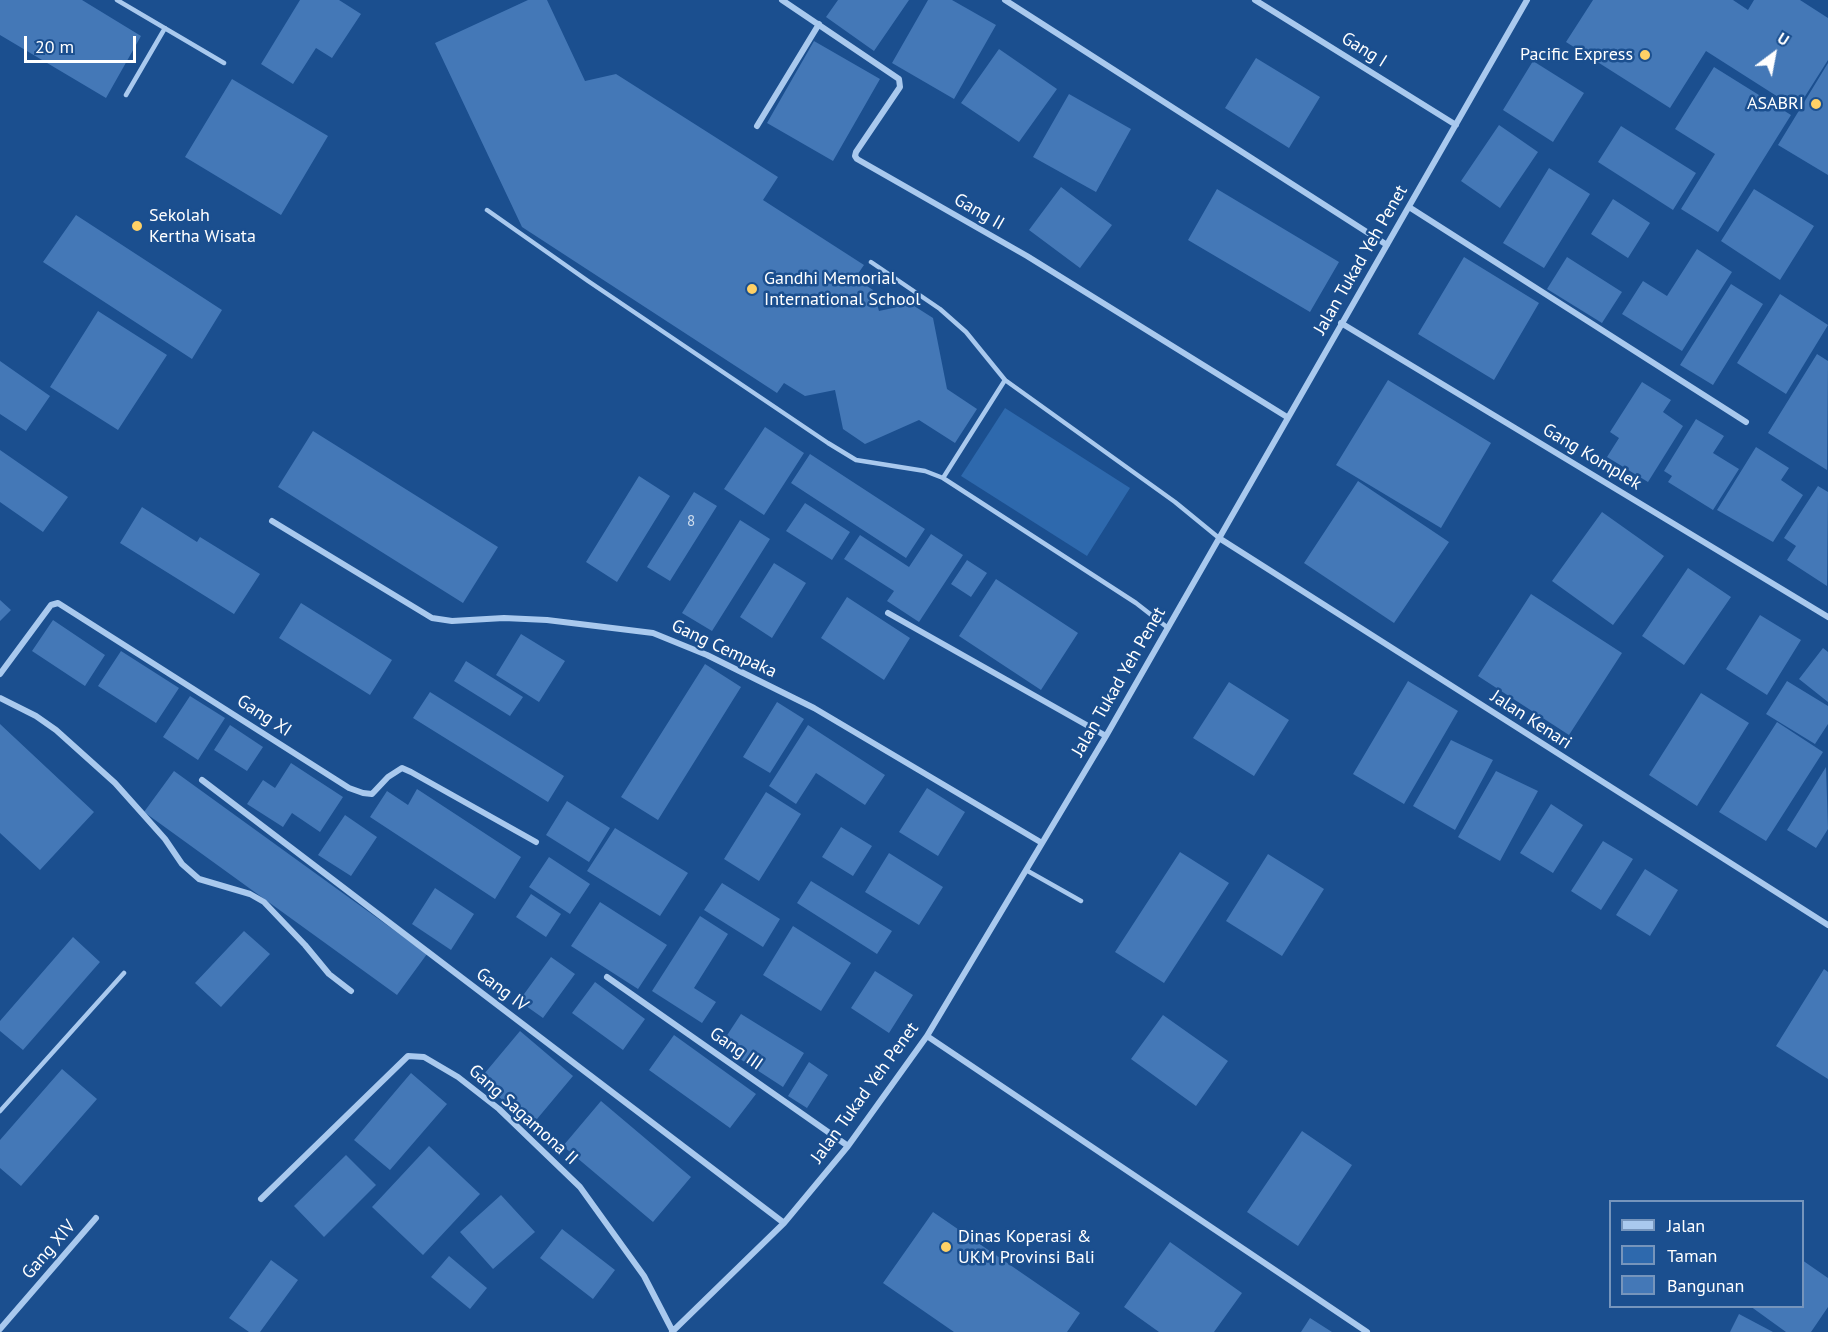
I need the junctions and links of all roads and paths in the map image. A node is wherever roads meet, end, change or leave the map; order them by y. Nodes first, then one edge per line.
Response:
1 (117, 0) edge
2 (782, 0) edge
3 (1005, 0) edge
4 (1255, 0) edge
5 (1527, 0) edge
6 (819, 24) junction
7 (165, 28) junction
8 (224, 63) dead end
9 (126, 95) dead end
10 (1456, 125) junction
11 (757, 126) dead end
12 (1409, 207) junction
13 (487, 210) dead end
14 (1388, 246) junction
15 (871, 262) dead end
16 (1341, 323) junction
17 (1005, 380) junction
18 (1287, 417) junction
19 (1746, 422) dead end
20 (943, 478) junction
21 (272, 521) dead end
22 (1219, 538) junction
23 (888, 613) dead end
24 (1828, 617) edge
25 (1168, 628) junction
26 (0, 674) edge
27 (0, 698) edge
28 (1106, 736) junction
29 (202, 780) dead end
30 (536, 842) dead end
31 (1042, 843) junction
32 (1026, 870) junction
33 (1081, 901) dead end
34 (1828, 925) edge
35 (124, 973) dead end
36 (607, 976) dead end
37 (351, 991) dead end
38 (927, 1036) junction
39 (0, 1111) edge
40 (848, 1146) junction
41 (261, 1199) dead end
42 (96, 1218) dead end
43 (784, 1223) junction
44 (0, 1329) edge
45 (673, 1332) edge
46 (1367, 1332) edge

1 - 7 lane
2 - 6 street, Gang II
3 - 14 street
4 - 10 street, Gang I
5 - 10 street, Jalan Tukad Yeh Penet
6 - 11 street
6 - 18 street, Gang II
7 - 8 lane
7 - 9 lane
10 - 12 street, Jalan Tukad Yeh Penet
12 - 14 street, Jalan Tukad Yeh Penet
12 - 19 street
13 - 20 lane
14 - 16 street, Jalan Tukad Yeh Penet
15 - 17 lane
16 - 18 street, Jalan Tukad Yeh Penet
16 - 24 street, Gang Komplek
17 - 20 lane
17 - 22 lane
18 - 22 street, Jalan Tukad Yeh Penet
20 - 25 lane
21 - 31 street, Gang Cempaka
22 - 25 street, Jalan Tukad Yeh Penet
22 - 34 street, Jalan Kenari
23 - 28 street
25 - 28 street, Jalan Tukad Yeh Penet
26 - 30 street, Gang XI
27 - 37 street
28 - 31 street, Jalan Tukad Yeh Penet
29 - 43 street, Gang IV
31 - 32 street, Jalan Tukad Yeh Penet
32 - 33 lane
32 - 38 street, Jalan Tukad Yeh Penet
35 - 39 lane
36 - 40 street, Gang III
38 - 40 street, Jalan Tukad Yeh Penet
38 - 46 street
40 - 43 street, Jalan Tukad Yeh Penet
41 - 45 street, Gang Sagamona II
42 - 44 street, Gang XIV
43 - 45 street, Jalan Tukad Yeh Penet

